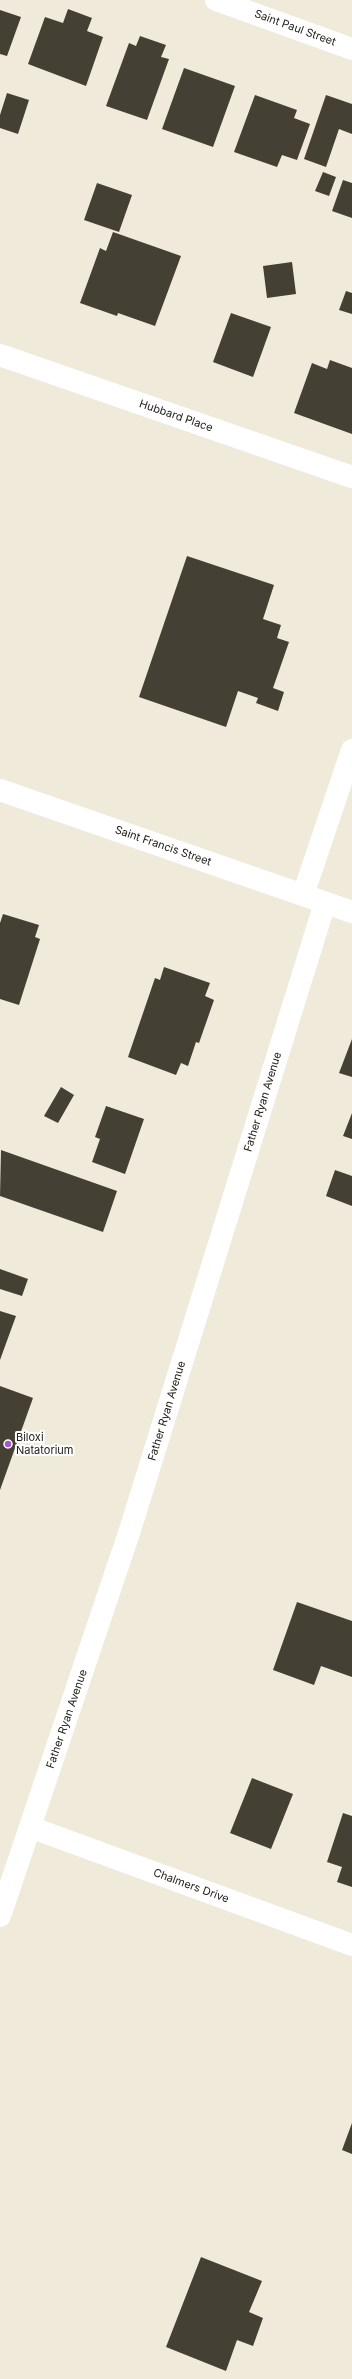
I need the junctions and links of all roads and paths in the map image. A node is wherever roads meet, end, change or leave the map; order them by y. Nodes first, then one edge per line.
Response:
1 (216, 0) edge
2 (352, 49) edge
3 (0, 355) edge
4 (352, 477) edge
5 (352, 750) edge
6 (0, 790) edge
7 (303, 895) junction
8 (325, 903) junction
9 (351, 909) edge
10 (30, 1827) junction
11 (0, 1916) edge
12 (352, 1945) edge

1 - 2 street, Saint Paul Street
3 - 4 street, Hubbard Place
5 - 7 street
6 - 7 street, Saint Francis Street
7 - 8 street, Saint Francis Street
8 - 9 street, Saint Francis Street
8 - 10 street, Father Ryan Avenue
10 - 11 street, Father Ryan Avenue
10 - 12 street, Chalmers Drive

